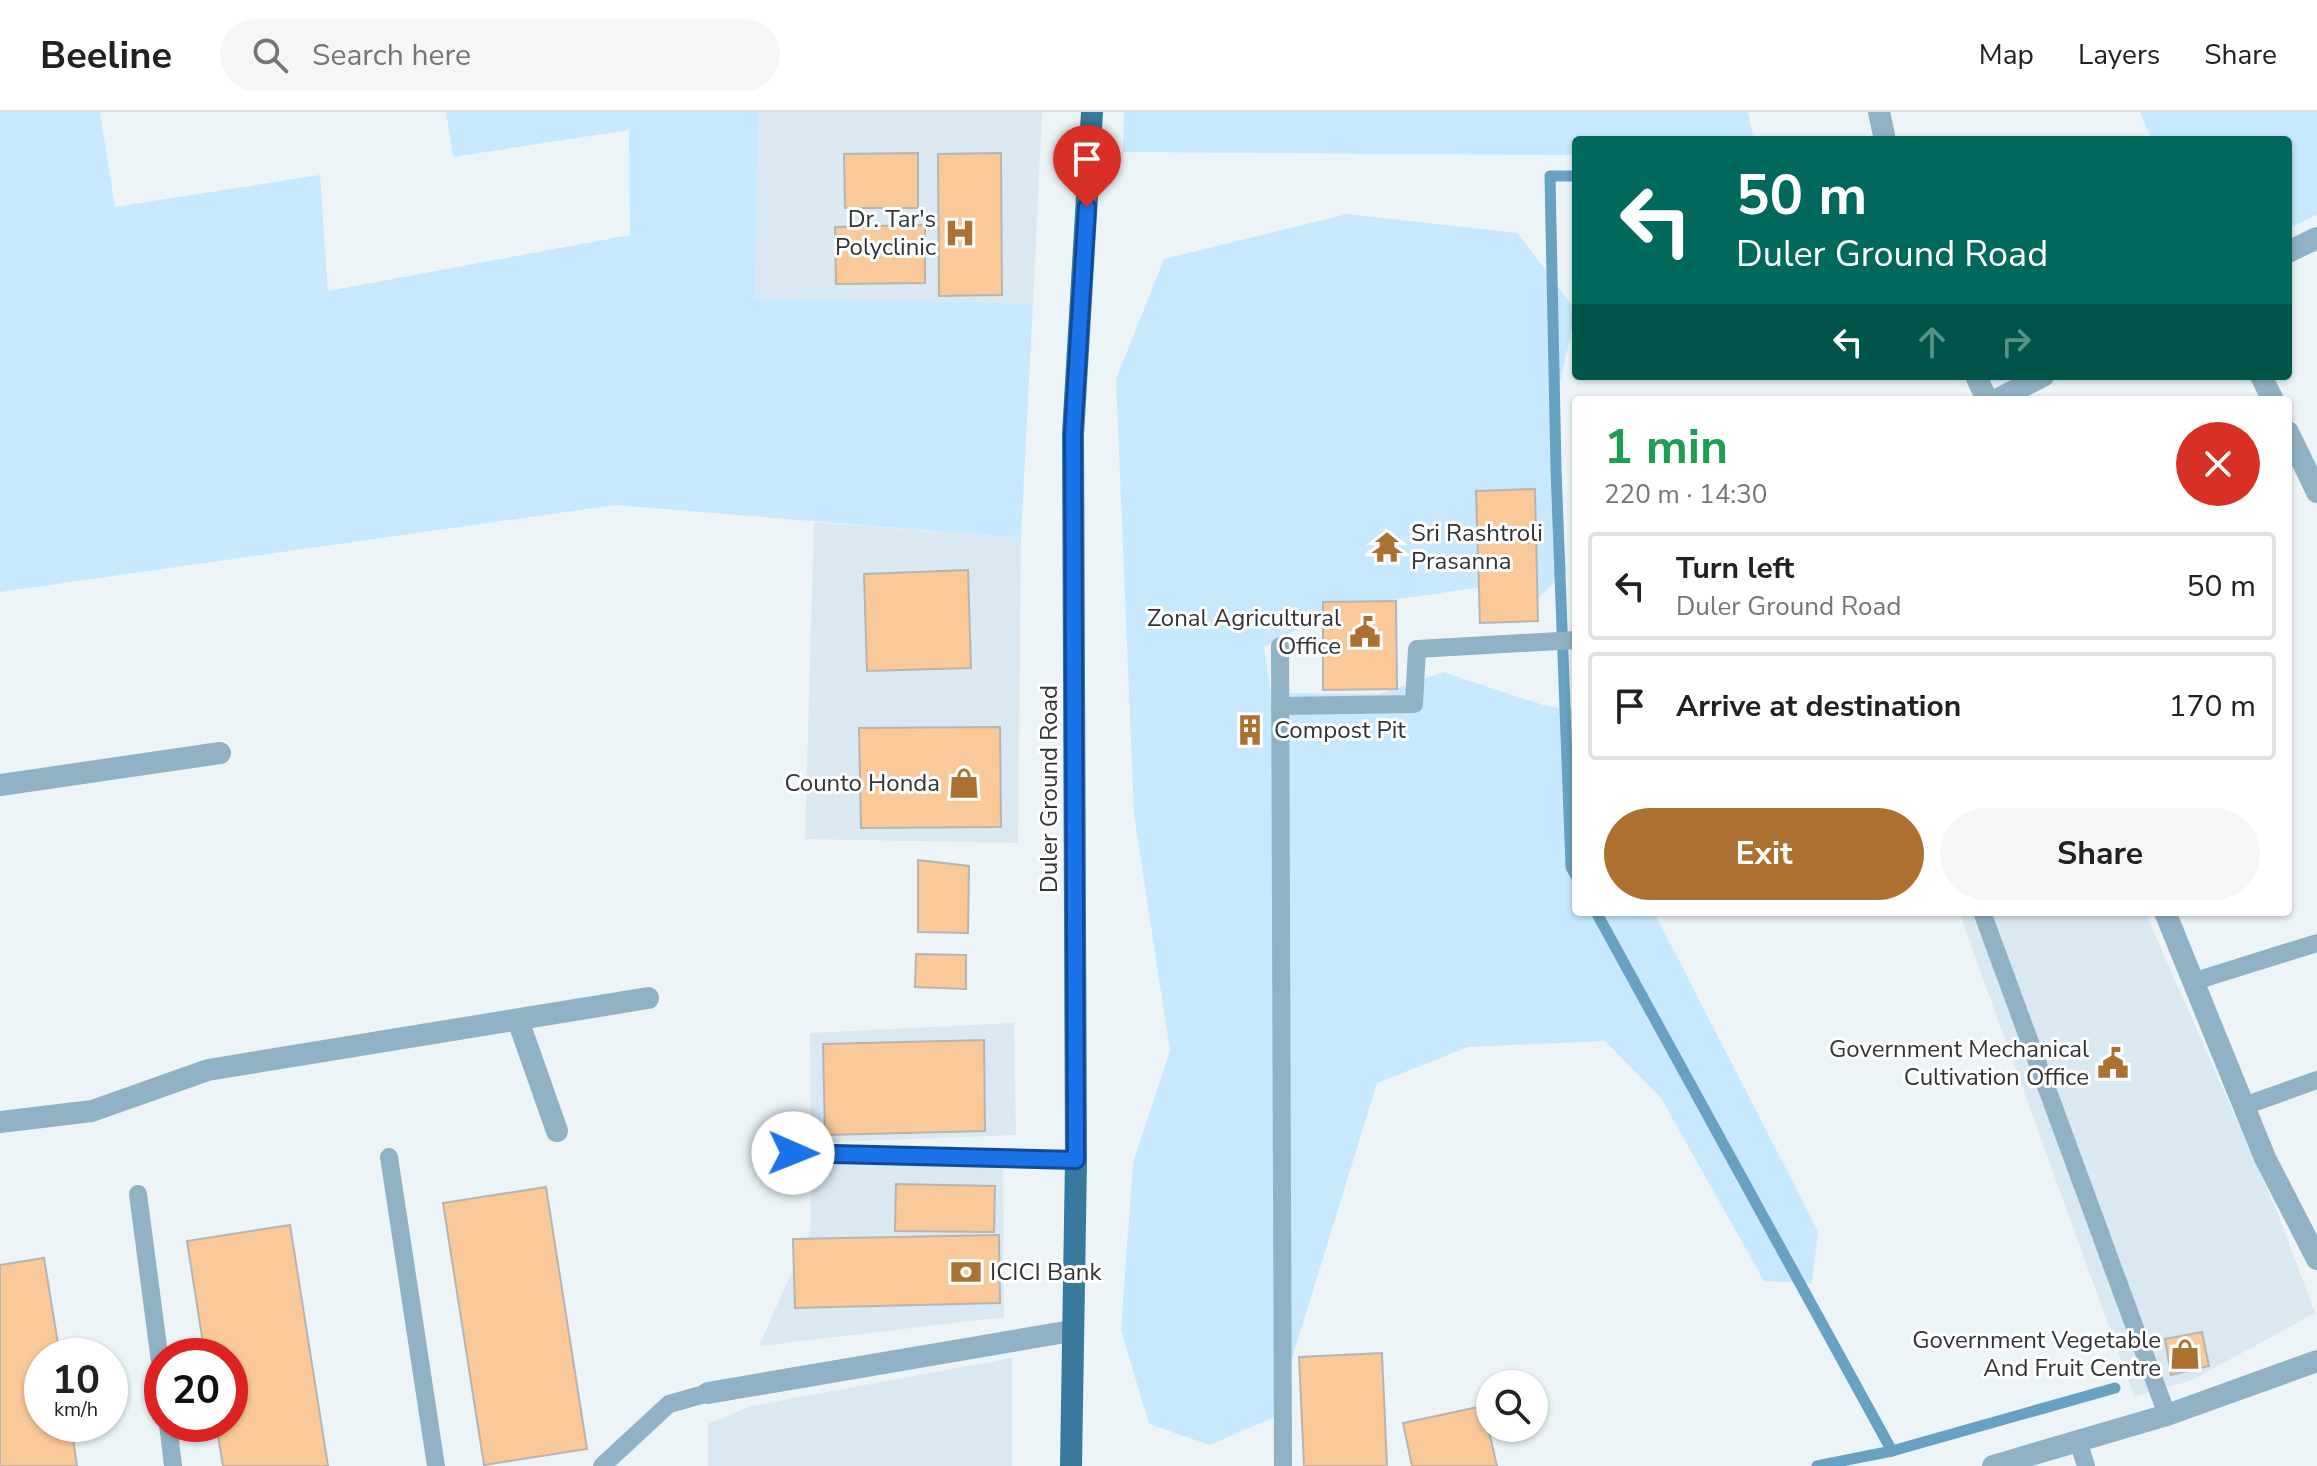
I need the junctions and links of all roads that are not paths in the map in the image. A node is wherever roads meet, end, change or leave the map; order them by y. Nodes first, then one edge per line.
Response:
1 (1092, 112) edge
2 (1879, 112) edge
3 (1884, 136) edge
4 (2317, 238) edge
5 (2292, 250) edge
6 (2035, 380) edge
7 (2004, 396) edge
8 (2292, 440) edge
9 (2317, 492) edge
10 (1572, 640) edge
11 (1280, 646) dead end
12 (1280, 706) junction
13 (220, 753) dead end
14 (0, 785) edge
15 (1983, 916) edge
16 (2167, 916) edge
17 (2317, 943) edge
18 (2192, 982) junction
19 (648, 998) dead end
20 (518, 1020) junction
21 (2317, 1080) edge
22 (2244, 1106) junction
23 (0, 1122) edge
24 (557, 1131) dead end
25 (761, 1152) dead end
26 (389, 1157) dead end
27 (1076, 1160) junction
28 (138, 1194) dead end
29 (2317, 1259) edge
30 (1071, 1331) junction
31 (157, 1338) edge
32 (2317, 1361) edge
33 (708, 1393) joint
34 (2167, 1415) junction
35 (2078, 1441) junction
36 (170, 1442) edge
37 (173, 1466) edge
38 (436, 1466) edge
39 (602, 1466) edge
40 (1071, 1466) edge
41 (1283, 1466) edge
42 (1993, 1466) edge
43 (2086, 1466) edge

1 - 27 main road, Duler Ground Road
2 - 3 street
4 - 5 street
6 - 7 street
8 - 9 street
10 - 12 lane
11 - 12 lane
12 - 41 lane
13 - 14 street
15 - 34 lane
16 - 18 street
17 - 18 lane
18 - 22 street
19 - 20 street
20 - 23 street
20 - 24 street
21 - 22 lane
22 - 29 street
25 - 27 lane
26 - 38 lane
27 - 30 main road, Duler Ground Road
28 - 31 lane
30 - 33 street
30 - 40 main road, Duler Ground Road
32 - 34 street
33 - 39 lane
34 - 35 street
35 - 42 street
35 - 43 lane
36 - 37 lane

